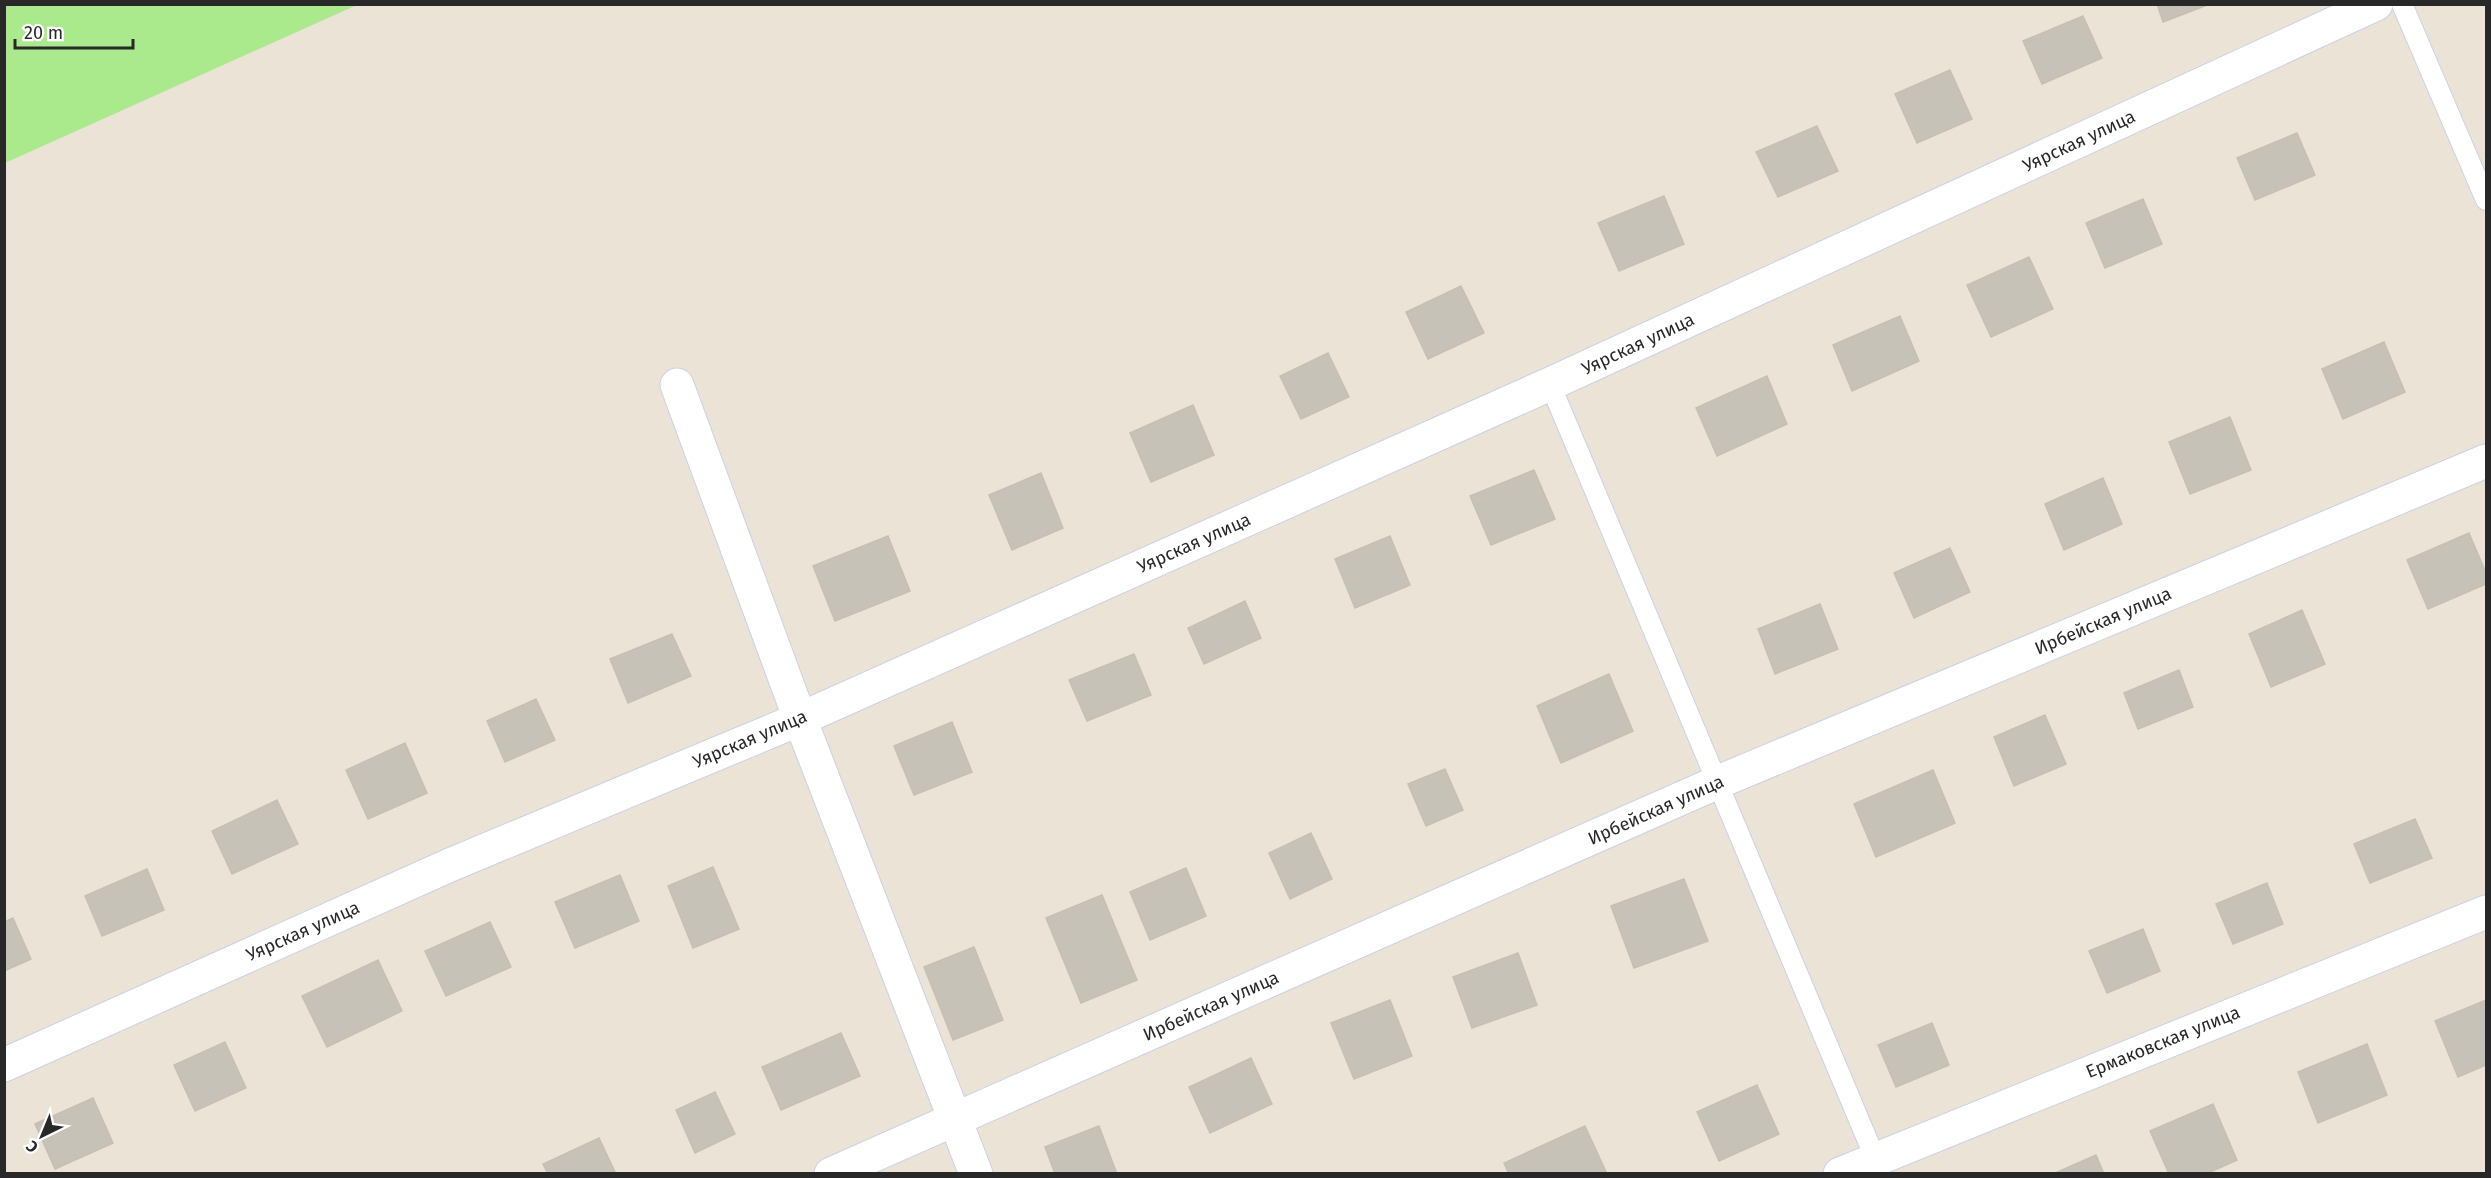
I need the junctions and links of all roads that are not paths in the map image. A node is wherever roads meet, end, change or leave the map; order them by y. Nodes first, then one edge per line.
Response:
1 (2376, 4) edge
2 (2402, 4) edge
3 (2487, 200) edge
4 (1550, 384) junction
5 (677, 385) dead end
6 (2487, 461) edge
7 (800, 718) junction
8 (1716, 783) junction
9 (2487, 912) edge
10 (4, 1065) edge
11 (955, 1120) junction
12 (1875, 1158) junction
13 (831, 1173) edge
14 (976, 1173) edge
15 (1840, 1173) edge

1 - 4 street, Уярская улица
2 - 3 lane
4 - 7 street, Уярская улица
4 - 8 lane
5 - 7 street
6 - 8 street, Ирбейская улица
7 - 10 street, Уярская улица
7 - 11 street
8 - 11 street, Ирбейская улица
8 - 12 lane
9 - 12 street, Ермаковская улица
11 - 13 street, Ирбейская улица
11 - 14 street
12 - 15 street, Ермаковская улица

